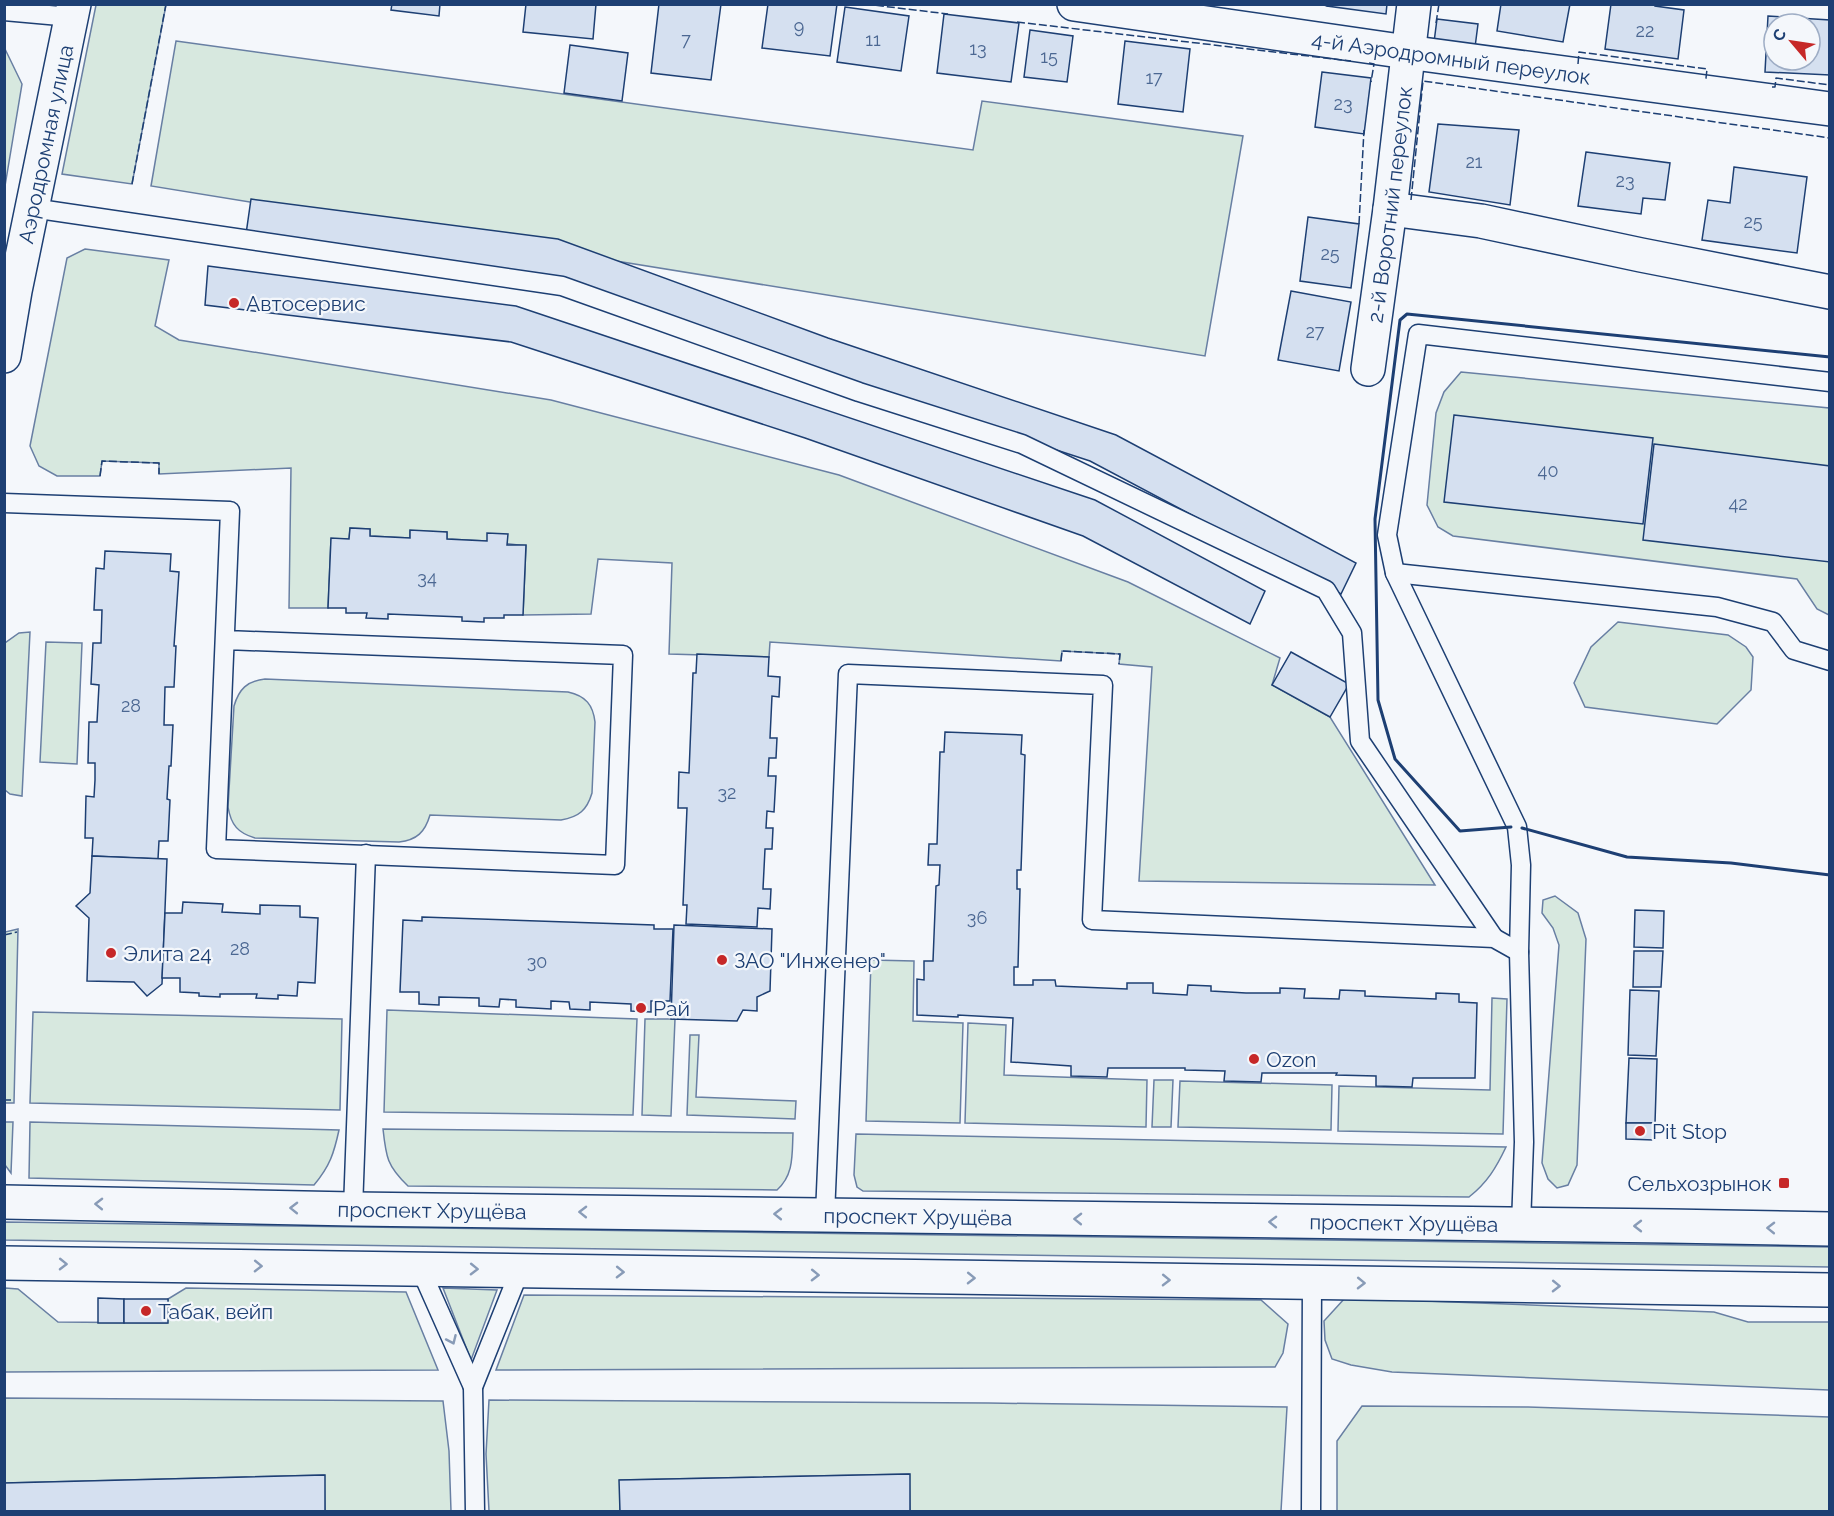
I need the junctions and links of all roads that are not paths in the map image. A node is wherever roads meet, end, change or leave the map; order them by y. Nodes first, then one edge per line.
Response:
1 (1074, 4) edge
2 (1414, 4) edge
3 (4, 11) edge
4 (73, 11) edge
5 (1407, 52) junction
6 (1830, 109) edge
7 (32, 208) junction
8 (1390, 209) junction
9 (10, 290) edge
10 (1830, 292) edge
11 (4, 356) edge
12 (1368, 369) dead end
13 (1830, 382) edge
14 (4, 503) edge
15 (1395, 573) junction
16 (225, 640) junction
17 (1830, 661) edge
18 (366, 854) junction
19 (1494, 938) junction
20 (1519, 952) junction
21 (4, 1202) edge
22 (353, 1209) junction
23 (825, 1215) junction
24 (1521, 1225) junction
25 (1830, 1229) edge
26 (4, 1263) edge
27 (420, 1268) junction
28 (520, 1270) junction
29 (1312, 1282) junction
30 (1830, 1290) edge
31 (473, 1386) junction
32 (475, 1512) edge
33 (1311, 1512) edge

1 - 5 main road, 4-й Аэродромный переулок
2 - 5 main road, 2-й Воротний переулок
3 - 4 lane
4 - 7 main road, Аэродромная улица
5 - 6 main road, 4-й Аэродромный переулок
5 - 8 main road, 2-й Воротний переулок
7 - 9 main road, Аэродромная улица
7 - 19 lane
8 - 10 main road
8 - 12 main road, 2-й Воротний переулок
9 - 11 main road, Аэродромная улица
13 - 15 lane
14 - 16 lane
15 - 17 lane
15 - 20 lane
16 - 18 lane
16 - 18 lane
18 - 22 lane
19 - 20 lane
19 - 23 lane
20 - 24 lane
22 -> 21 main road, проспект Хрущёва
23 -> 22 main road, проспект Хрущёва
24 -> 23 main road, проспект Хрущёва
25 -> 24 main road, проспект Хрущёва
26 -> 27 main road
27 -> 28 main road
27 -> 31 lane
28 -> 29 main road
28 - 31 lane
29 -> 30 main road
29 - 33 lane
31 - 32 lane

